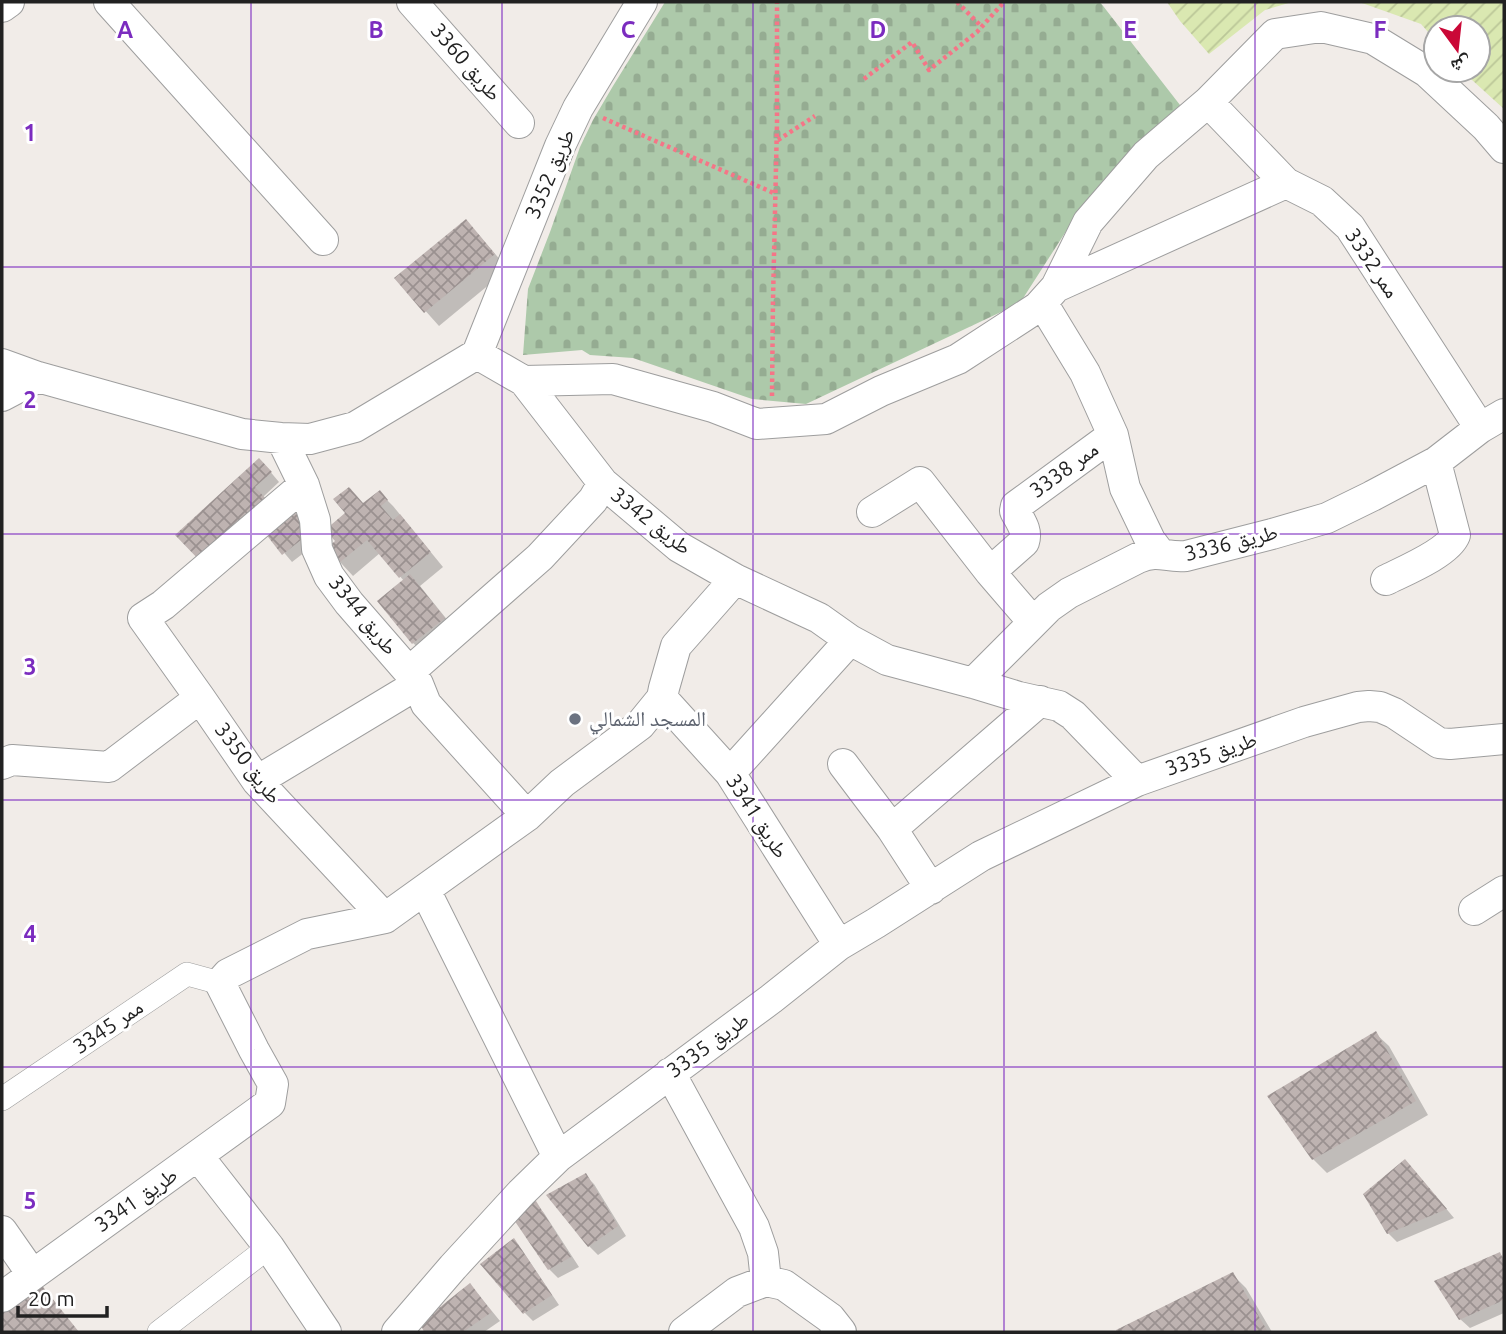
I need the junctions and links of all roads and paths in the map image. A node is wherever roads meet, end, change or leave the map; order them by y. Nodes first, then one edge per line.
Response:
1 (9, 2) edge
2 (109, 2) edge
3 (412, 2) edge
4 (642, 2) edge
5 (777, 2) edge
6 (957, 2) edge
7 (1004, 2) edge
8 (2, 7) edge
9 (982, 27) junction
10 (864, 79) dead end
11 (1208, 102) junction
12 (578, 108) junction
13 (815, 116) dead end
14 (519, 123) dead end
15 (777, 141) junction
16 (1504, 148) edge
17 (1286, 184) junction
18 (776, 194) junction
19 (323, 240) dead end
20 (1047, 297) junction
21 (477, 354) junction
22 (2, 363) edge
23 (38, 377) junction
24 (524, 381) junction
25 (2, 396) edge
26 (1492, 421) edge
27 (772, 423) junction
28 (1113, 435) junction
29 (281, 438) junction
30 (1436, 462) junction
31 (603, 483) junction
32 (304, 485) junction
33 (873, 512) dead end
34 (1159, 552) junction
35 (990, 572) junction
36 (735, 579) junction
37 (1386, 580) dead end
38 (1033, 622) junction
39 (850, 640) junction
40 (414, 678) junction
41 (973, 683) junction
42 (200, 698) junction
43 (662, 698) junction
44 (1040, 701) junction
45 (1504, 739) edge
46 (7, 762) edge
47 (843, 764) dead end
48 (730, 772) junction
49 (1137, 780) junction
50 (257, 781) junction
51 (527, 816) junction
52 (891, 829) junction
53 (930, 889) junction
54 (425, 890) junction
55 (1504, 891) edge
56 (1474, 910) dead end
57 (385, 918) junction
58 (839, 945) junction
59 (220, 983) junction
60 (670, 1073) junction
61 (2, 1100) edge
62 (198, 1156) junction
63 (558, 1157) junction
64 (2, 1231) edge
65 (269, 1247) junction
66 (32, 1274) junction
67 (765, 1281) junction
68 (2, 1297) edge
69 (159, 1332) edge
70 (326, 1332) edge
71 (397, 1332) edge
72 (684, 1332) edge
73 (841, 1332) edge

1 - 8 street
2 - 19 street
3 - 14 street, طريق 3360
4 - 12 street, طريق 3352
5 - 15 path
6 - 9 path
7 - 9 path
9 - 10 path
11 - 16 street
11 - 17 street
11 - 20 street
12 - 18 path
12 - 21 street, طريق 3352
13 - 15 path
15 - 18 path
17 - 20 street
17 - 26 street, ممر 3332
18 - 27 path
20 - 27 street
20 - 28 street
21 - 24 street
21 - 29 street
22 - 23 street
23 - 25 street
23 - 29 street
24 - 27 street
24 - 31 street, طريق 3342
26 - 30 street, طريق 3336
28 - 34 street
28 - 35 street, ممر 3338
29 - 32 street, طريق 3344
30 - 34 street, طريق 3336
30 - 37 street
31 - 36 street, طريق 3342
31 - 40 street, طريق 3344
32 - 40 street, طريق 3344
32 - 42 street, طريق 3350
33 - 35 street
34 - 38 street, طريق 3336
35 - 38 street
36 - 39 street, طريق 3342
36 - 43 street
38 - 41 street, طريق 3336
39 - 41 street, طريق 3342
39 - 48 street
40 - 50 street, طريق 3344
40 - 51 street, طريق 3344
41 - 44 street, طريق 3342
42 - 46 street
42 - 50 street, طريق 3350
43 - 48 street, طريق 3341
43 - 51 street
44 - 49 street, طريق 3342
44 - 52 street
45 - 49 street, طريق 3335
47 - 52 street
48 - 58 street, طريق 3341
49 - 53 street, طريق 3335
50 - 57 street, طريق 3350
51 - 54 street
52 - 53 street
53 - 58 street, طريق 3335
54 - 57 street
54 - 63 street
55 - 56 street
57 - 59 street
58 - 60 street, طريق 3335
59 - 61 street, ممر 3345
59 - 62 street, طريق 3341
60 - 63 street, طريق 3335
60 - 67 street
62 - 65 street
62 - 66 street, طريق 3341
63 - 71 street, طريق 3335
64 - 66 street
65 - 69 street
65 - 70 street
66 - 68 street, طريق 3341
67 - 72 street
67 - 73 street

